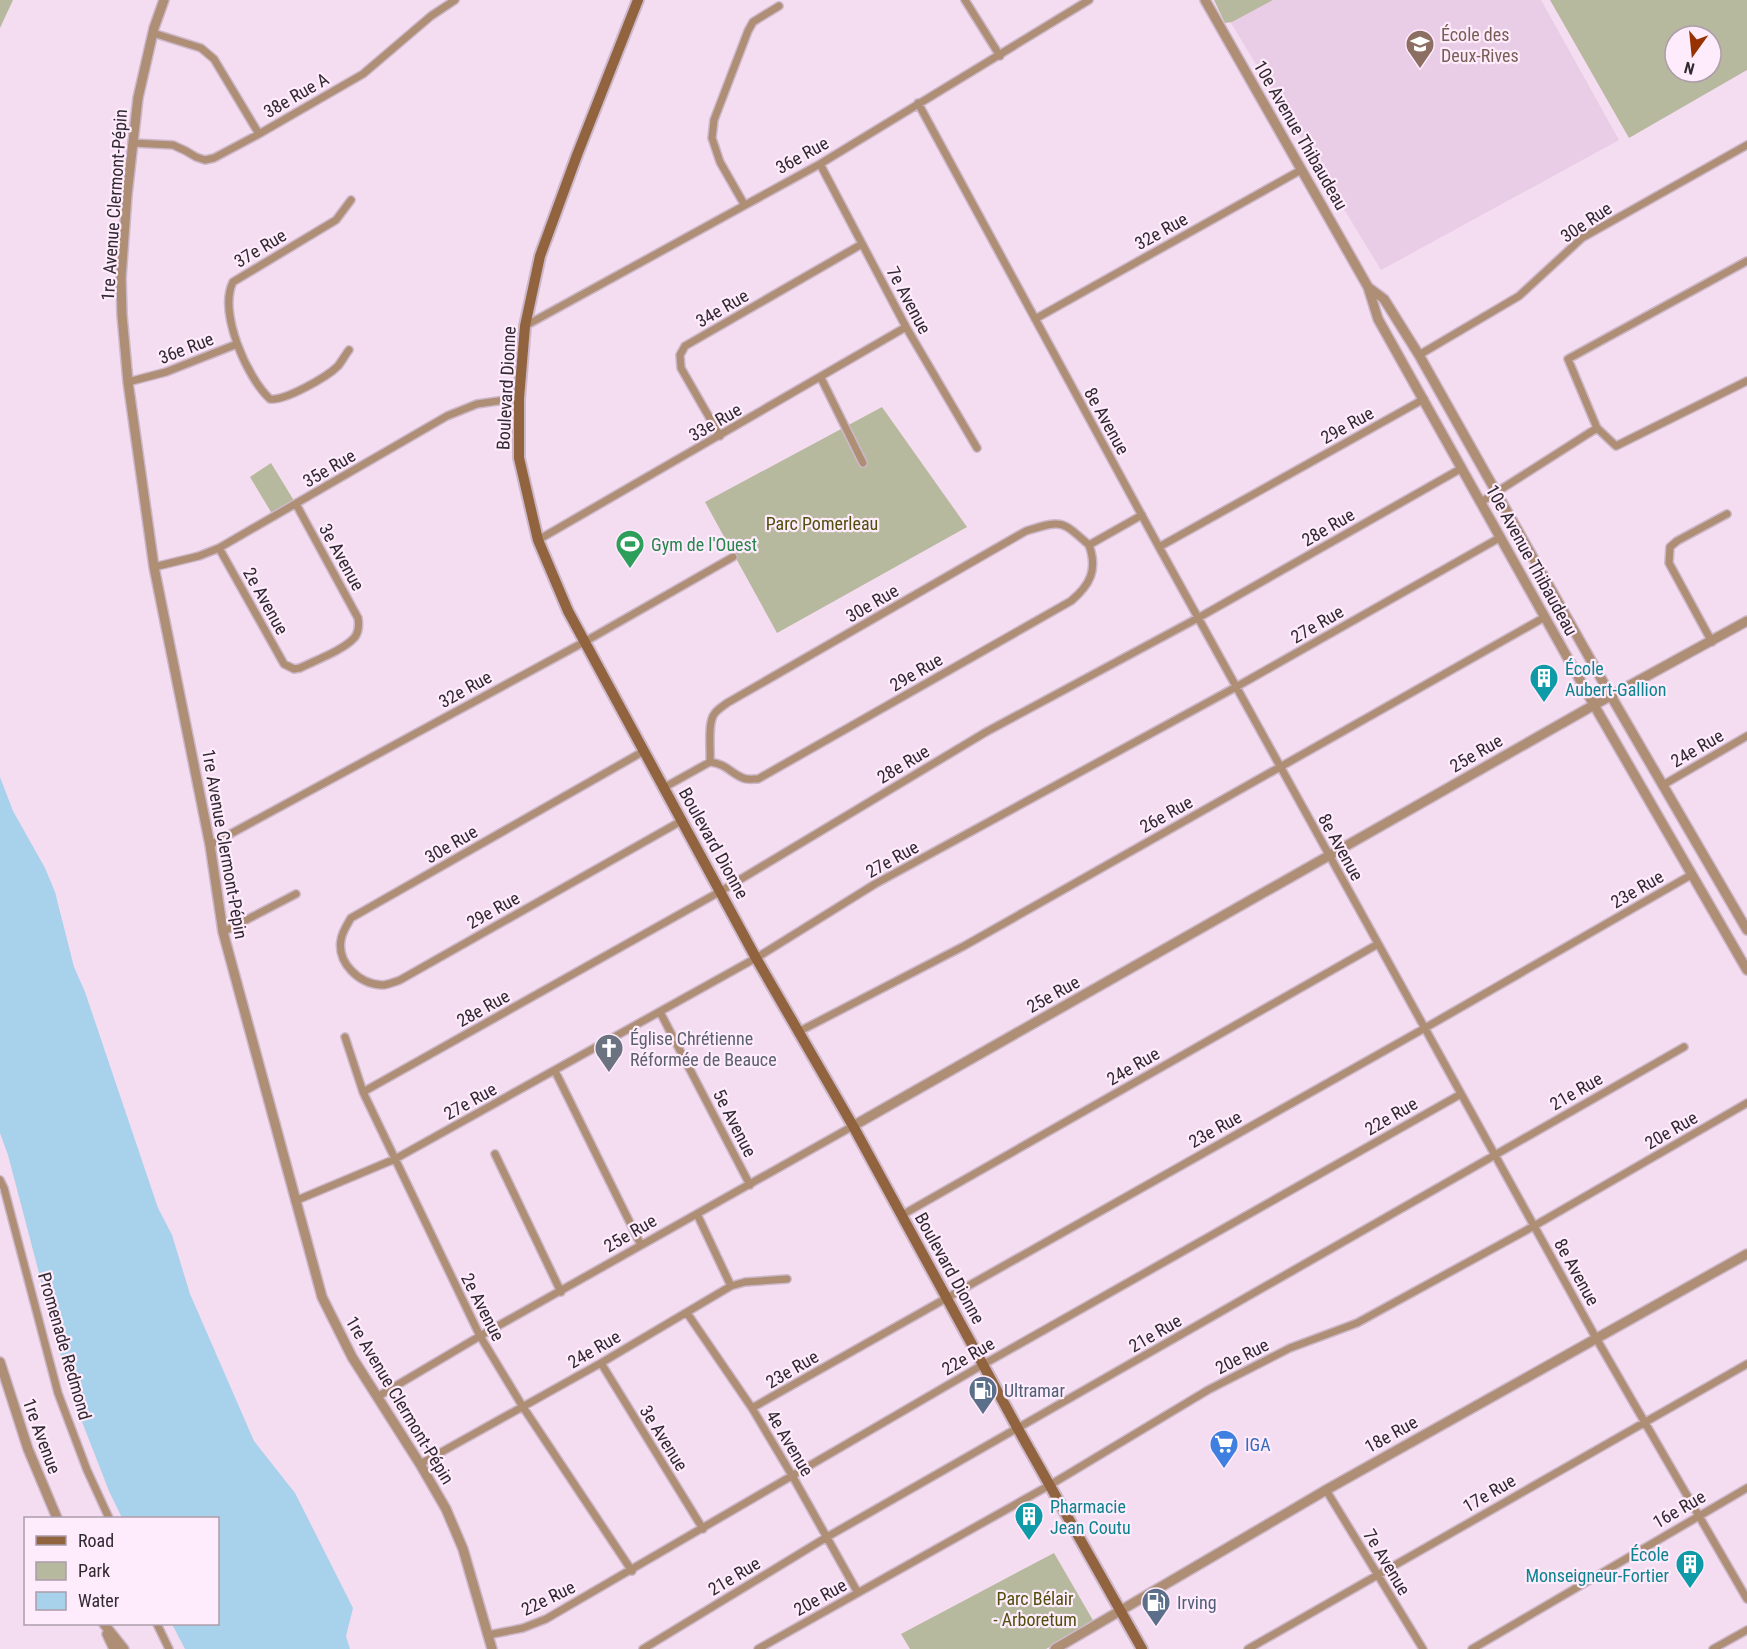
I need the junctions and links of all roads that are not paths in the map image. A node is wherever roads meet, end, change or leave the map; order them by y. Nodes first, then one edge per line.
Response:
1 (164, 0) edge
2 (455, 0) edge
3 (638, 0) edge
4 (965, 0) edge
5 (1089, 0) edge
6 (1205, 0) edge
7 (778, 6) dead end
8 (153, 33) junction
9 (1000, 56) junction
10 (918, 103) junction
11 (259, 134) junction
12 (133, 143) junction
13 (1747, 145) edge
14 (820, 164) junction
15 (1301, 170) junction
16 (351, 200) dead end
17 (744, 204) junction
18 (862, 244) junction
19 (1747, 261) edge
20 (1368, 287) junction
21 (1035, 319) junction
22 (525, 326) junction
23 (906, 327) junction
24 (237, 344) junction
25 (349, 350) dead end
26 (1419, 355) junction
27 (821, 378) junction
28 (1747, 381) edge
29 (129, 382) junction
30 (519, 398) junction
31 (1424, 399) junction
32 (1597, 428) junction
33 (720, 436) junction
34 (977, 448) dead end
35 (863, 463) dead end
36 (1462, 468) junction
37 (1496, 493) junction
38 (1481, 502) junction
39 (296, 504) junction
40 (1728, 514) dead end
41 (1142, 515) junction
42 (1501, 537) junction
43 (538, 540) junction
44 (1089, 545) junction
45 (219, 548) junction
46 (1159, 548) junction
47 (733, 557) dead end
48 (154, 567) junction
49 (1545, 617) junction
50 (1198, 618) junction
51 (1747, 621) edge
52 (585, 641) junction
53 (1712, 642) junction
54 (288, 667) joint
55 (1236, 687) junction
56 (1611, 696) junction
57 (1594, 705) junction
58 (1747, 736) edge
59 (644, 751) junction
60 (710, 762) junction
61 (1280, 767) junction
62 (1663, 785) junction
63 (665, 788) junction
64 (683, 820) junction
65 (210, 845) junction
66 (1330, 856) junction
67 (1691, 875) junction
68 (721, 891) junction
69 (296, 894) dead end
70 (1747, 930) edge
71 (223, 932) junction
72 (1378, 944) junction
73 (756, 958) junction
74 (347, 968) joint
75 (1747, 970) edge
76 (660, 1012) junction
77 (1425, 1028) junction
78 (798, 1032) junction
79 (345, 1037) dead end
80 (1684, 1047) dead end
81 (555, 1071) junction
82 (363, 1092) junction
83 (1461, 1094) junction
84 (1747, 1103) edge
85 (853, 1126) junction
86 (495, 1154) dead end
87 (1495, 1154) junction
88 (395, 1159) junction
89 (0, 1180) edge
90 (750, 1185) junction
91 (295, 1201) junction
92 (697, 1214) junction
93 (902, 1215) junction
94 (1534, 1226) junction
95 (641, 1245) junction
96 (1747, 1254) edge
97 (788, 1280) dead end
98 (731, 1286) junction
99 (561, 1292) junction
100 (948, 1298) junction
101 (687, 1313) junction
102 (480, 1336) junction
103 (1596, 1338) junction
104 (0, 1362) edge
105 (601, 1363) junction
106 (984, 1364) junction
107 (1747, 1364) edge
108 (377, 1397) junction
109 (523, 1407) junction
110 (752, 1408) junction
111 (1643, 1422) junction
112 (1018, 1429) junction
113 (420, 1464) junction
114 (793, 1477) junction
115 (1050, 1485) junction
116 (1747, 1488) edge
117 (1326, 1490) junction
118 (1699, 1515) junction
119 (57, 1517) edge
120 (109, 1517) edge
121 (703, 1529) junction
122 (827, 1537) junction
123 (632, 1570) junction
124 (1376, 1575) junction
125 (858, 1593) junction
126 (1747, 1599) edge
127 (1120, 1611) junction
128 (104, 1625) edge
129 (105, 1625) edge
130 (158, 1625) edge
131 (1747, 1629) edge
132 (488, 1635) junction
133 (114, 1649) edge
134 (124, 1649) edge
135 (170, 1649) edge
136 (492, 1649) edge
137 (643, 1649) edge
138 (758, 1649) edge
139 (1055, 1649) edge
140 (1142, 1649) edge
141 (1248, 1649) edge
142 (1422, 1649) edge
143 (1472, 1649) edge
144 (1713, 1649) edge

1 - 8 street, 1re Avenue Clermont-Pépin
2 - 11 street, 38e Rue A
3 - 22 main road, Boulevard Dionne
4 - 9 street
5 - 9 street, 36e Rue
6 - 15 street, 10e Avenue Thibaudeau
7 - 17 street
8 - 11 street
8 - 12 street, 1re Avenue Clermont-Pépin
9 - 10 street, 36e Rue
10 - 14 street, 36e Rue
10 - 21 street, 8e Avenue
11 - 12 street, 38e Rue A
12 - 29 street, 1re Avenue Clermont-Pépin
13 - 26 street, 30e Rue
14 - 17 street, 36e Rue
14 - 18 street, 7e Avenue
15 - 20 street, 10e Avenue Thibaudeau
15 - 21 street, 32e Rue
16 - 24 street, 37e Rue
17 - 22 street, 36e Rue
18 - 23 street, 7e Avenue
18 - 33 street, 34e Rue
19 - 32 street
20 - 26 street, 10e Avenue Thibaudeau
20 - 31 street, 10e Avenue Thibaudeau
21 - 41 street, 8e Avenue
22 - 30 main road, Boulevard Dionne
23 - 27 street, 33e Rue
23 - 34 street, 7e Avenue
24 - 25 street, 36e Rue
24 - 29 street, 36e Rue
26 - 37 street, 10e Avenue Thibaudeau
27 - 33 street, 33e Rue
27 - 35 street
28 - 32 street
29 - 48 street, 1re Avenue Clermont-Pépin
30 - 39 street, 35e Rue
30 - 43 main road, Boulevard Dionne
31 - 36 street, 10e Avenue Thibaudeau
31 - 46 street, 29e Rue
32 - 37 street
33 - 43 street, 33e Rue
36 - 38 street, 10e Avenue Thibaudeau
36 - 50 street, 28e Rue
37 - 38 street
37 - 56 street, 10e Avenue Thibaudeau
38 - 42 street, 10e Avenue Thibaudeau
39 - 45 street, 35e Rue
39 - 54 street, 3e Avenue
40 - 53 street
41 - 44 street
41 - 46 street, 8e Avenue
42 - 49 street, 10e Avenue Thibaudeau
42 - 55 street, 27e Rue
43 - 52 main road, Boulevard Dionne
44 - 60 street, 29e Rue
44 - 60 street, 30e Rue
45 - 48 street, 35e Rue
45 - 54 street, 2e Avenue
46 - 50 street, 8e Avenue
47 - 52 street, 32e Rue
48 - 65 street, 1re Avenue Clermont-Pépin
49 - 57 street, 10e Avenue Thibaudeau
49 - 61 street, 26e Rue
50 - 55 street, 8e Avenue
50 - 68 street, 28e Rue
51 - 53 street, 25e Rue
52 - 59 main road, Boulevard Dionne
52 - 65 street, 32e Rue
53 - 56 street, 25e Rue
55 - 61 street, 8e Avenue
55 - 73 street, 27e Rue
56 - 57 street, 25e Rue
56 - 62 street, 10e Avenue Thibaudeau
57 - 66 street, 25e Rue
57 - 67 street, 10e Avenue Thibaudeau
58 - 62 street, 24e Rue
59 - 63 main road, Boulevard Dionne
59 - 74 street, 30e Rue
60 - 63 street
61 - 66 street, 8e Avenue
61 - 78 street, 26e Rue
62 - 70 street, 10e Avenue Thibaudeau
63 - 64 main road, Boulevard Dionne
64 - 68 main road, Boulevard Dionne
64 - 74 street, 29e Rue
65 - 71 street, 1re Avenue Clermont-Pépin
66 - 72 street, 8e Avenue
66 - 85 street, 25e Rue
67 - 75 street, 10e Avenue Thibaudeau
67 - 77 street, 23e Rue
68 - 73 main road, Boulevard Dionne
68 - 82 street, 28e Rue
69 - 71 street
71 - 91 street, 1re Avenue Clermont-Pépin
72 - 77 street, 8e Avenue
72 - 93 street, 24e Rue
73 - 76 street, 27e Rue
73 - 78 main road, Boulevard Dionne
76 - 81 street, 27e Rue
76 - 90 street, 5e Avenue
77 - 83 street, 8e Avenue
77 - 100 street, 23e Rue
78 - 85 main road, Boulevard Dionne
79 - 82 street, 2e Avenue
80 - 87 street, 21e Rue
81 - 88 street, 27e Rue
81 - 95 street
82 - 88 street, 2e Avenue
83 - 87 street, 8e Avenue
83 - 106 street, 22e Rue
84 - 94 street, 20e Rue
85 - 90 street, 25e Rue
85 - 93 main road, Boulevard Dionne
86 - 99 street
87 - 94 street, 8e Avenue
87 - 112 street, 21e Rue
88 - 91 street, 27e Rue
88 - 102 street, 2e Avenue
89 - 120 street, Promenade Redmond
90 - 92 street, 25e Rue
91 - 108 street, 1re Avenue Clermont-Pépin
92 - 95 street, 25e Rue
92 - 98 street
93 - 100 main road, Boulevard Dionne
94 - 103 street, 8e Avenue
94 - 115 street, 20e Rue
95 - 99 street, 25e Rue
96 - 103 street, 18e Rue
97 - 98 street, 24e Rue
98 - 101 street, 24e Rue
99 - 102 street, 25e Rue
100 - 106 main road, Boulevard Dionne
100 - 110 street, 23e Rue
101 - 105 street, 24e Rue
101 - 110 street, 4e Avenue
102 - 108 street, 25e Rue
102 - 109 street, 2e Avenue
103 - 111 street, 8e Avenue
103 - 117 street, 18e Rue
104 - 119 street, 1re Avenue
105 - 109 street, 24e Rue
105 - 121 street, 3e Avenue
106 - 112 main road, Boulevard Dionne
106 - 114 street, 22e Rue
107 - 111 street, 17e Rue
108 - 113 street, 1re Avenue Clermont-Pépin
109 - 113 street, 24e Rue
109 - 123 street, 2e Avenue
110 - 114 street, 4e Avenue
111 - 118 street, 8e Avenue
111 - 124 street, 17e Rue
112 - 115 main road, Boulevard Dionne
112 - 122 street, 21e Rue
113 - 132 street, 1re Avenue Clermont-Pépin
114 - 121 street, 22e Rue
114 - 122 street, 4e Avenue
115 - 125 street, 20e Rue
115 - 127 main road, Boulevard Dionne
116 - 118 street, 16e Rue
117 - 124 street, 7e Avenue
117 - 127 street, 18e Rue
118 - 126 street, 8e Avenue
118 - 143 street, 16e Rue
121 - 123 street, 22e Rue
122 - 125 street, 4e Avenue
122 - 137 street, 21e Rue
123 - 132 street, 22e Rue
124 - 141 street, 17e Rue
124 - 142 street, 7e Avenue
125 - 138 street, 20e Rue
127 - 139 street, 18e Rue
127 - 140 main road, Boulevard Dionne
128 - 133 street
129 - 134 street
130 - 135 street
131 - 144 street
132 - 136 street, 1re Avenue Clermont-Pépin

